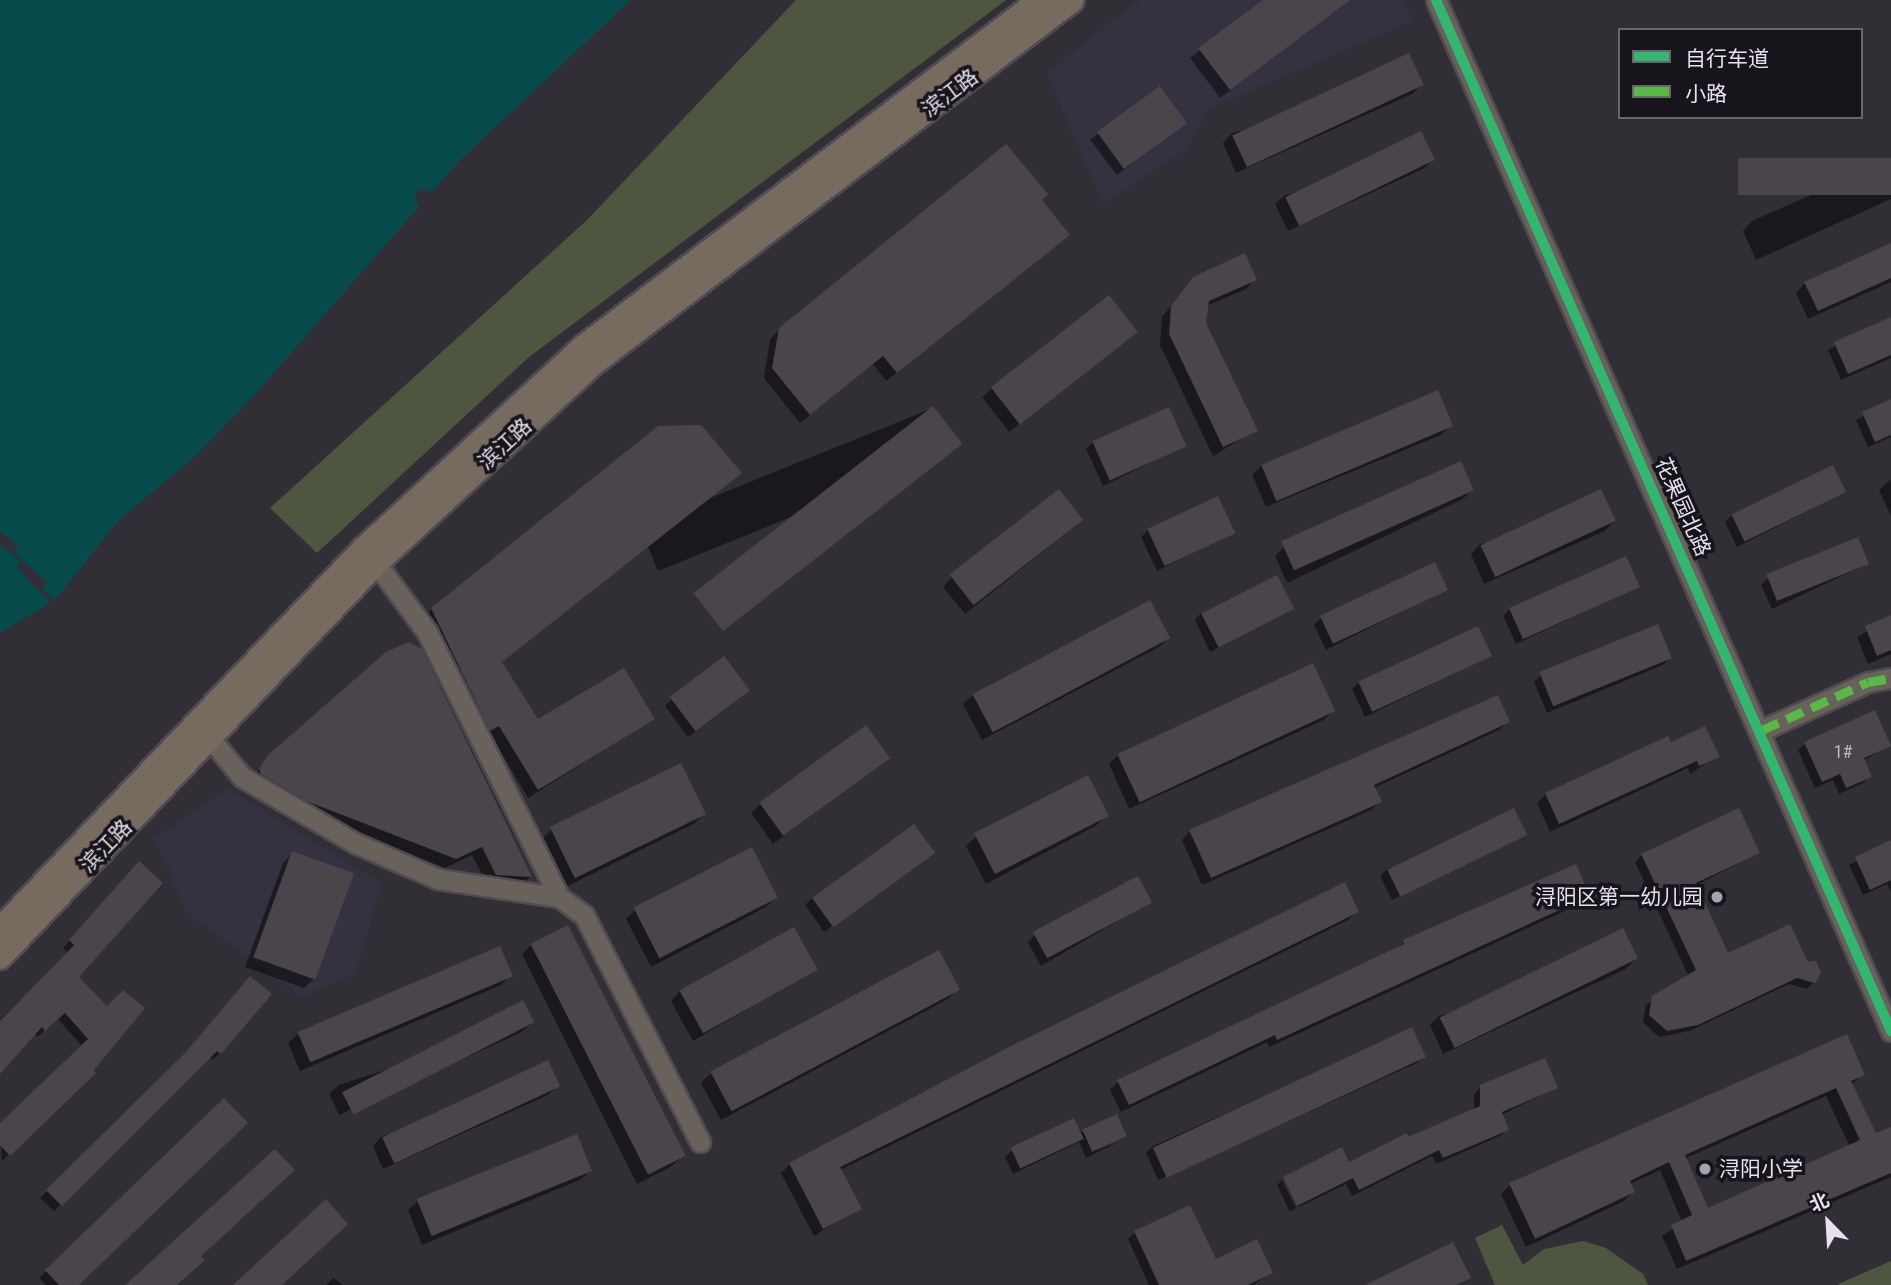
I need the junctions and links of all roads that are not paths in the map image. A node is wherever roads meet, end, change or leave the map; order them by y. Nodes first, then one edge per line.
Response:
1 (1041, 0) edge
2 (1072, 0) edge
3 (1436, 0) edge
4 (376, 563) junction
5 (1891, 678) edge
6 (198, 723) junction
7 (1762, 730) junction
8 (559, 897) junction
9 (0, 930) edge
10 (0, 957) edge
11 (1891, 1031) edge
12 (700, 1142) dead end

1 - 6 main road, 滨江路
2 - 4 main road, 滨江路
3 - 7 street, 花果园北路
4 - 8 street
4 - 10 main road, 滨江路
5 - 7 street
6 - 8 street
6 - 9 main road, 滨江路
7 - 11 street, 花果园北路
8 - 12 street

